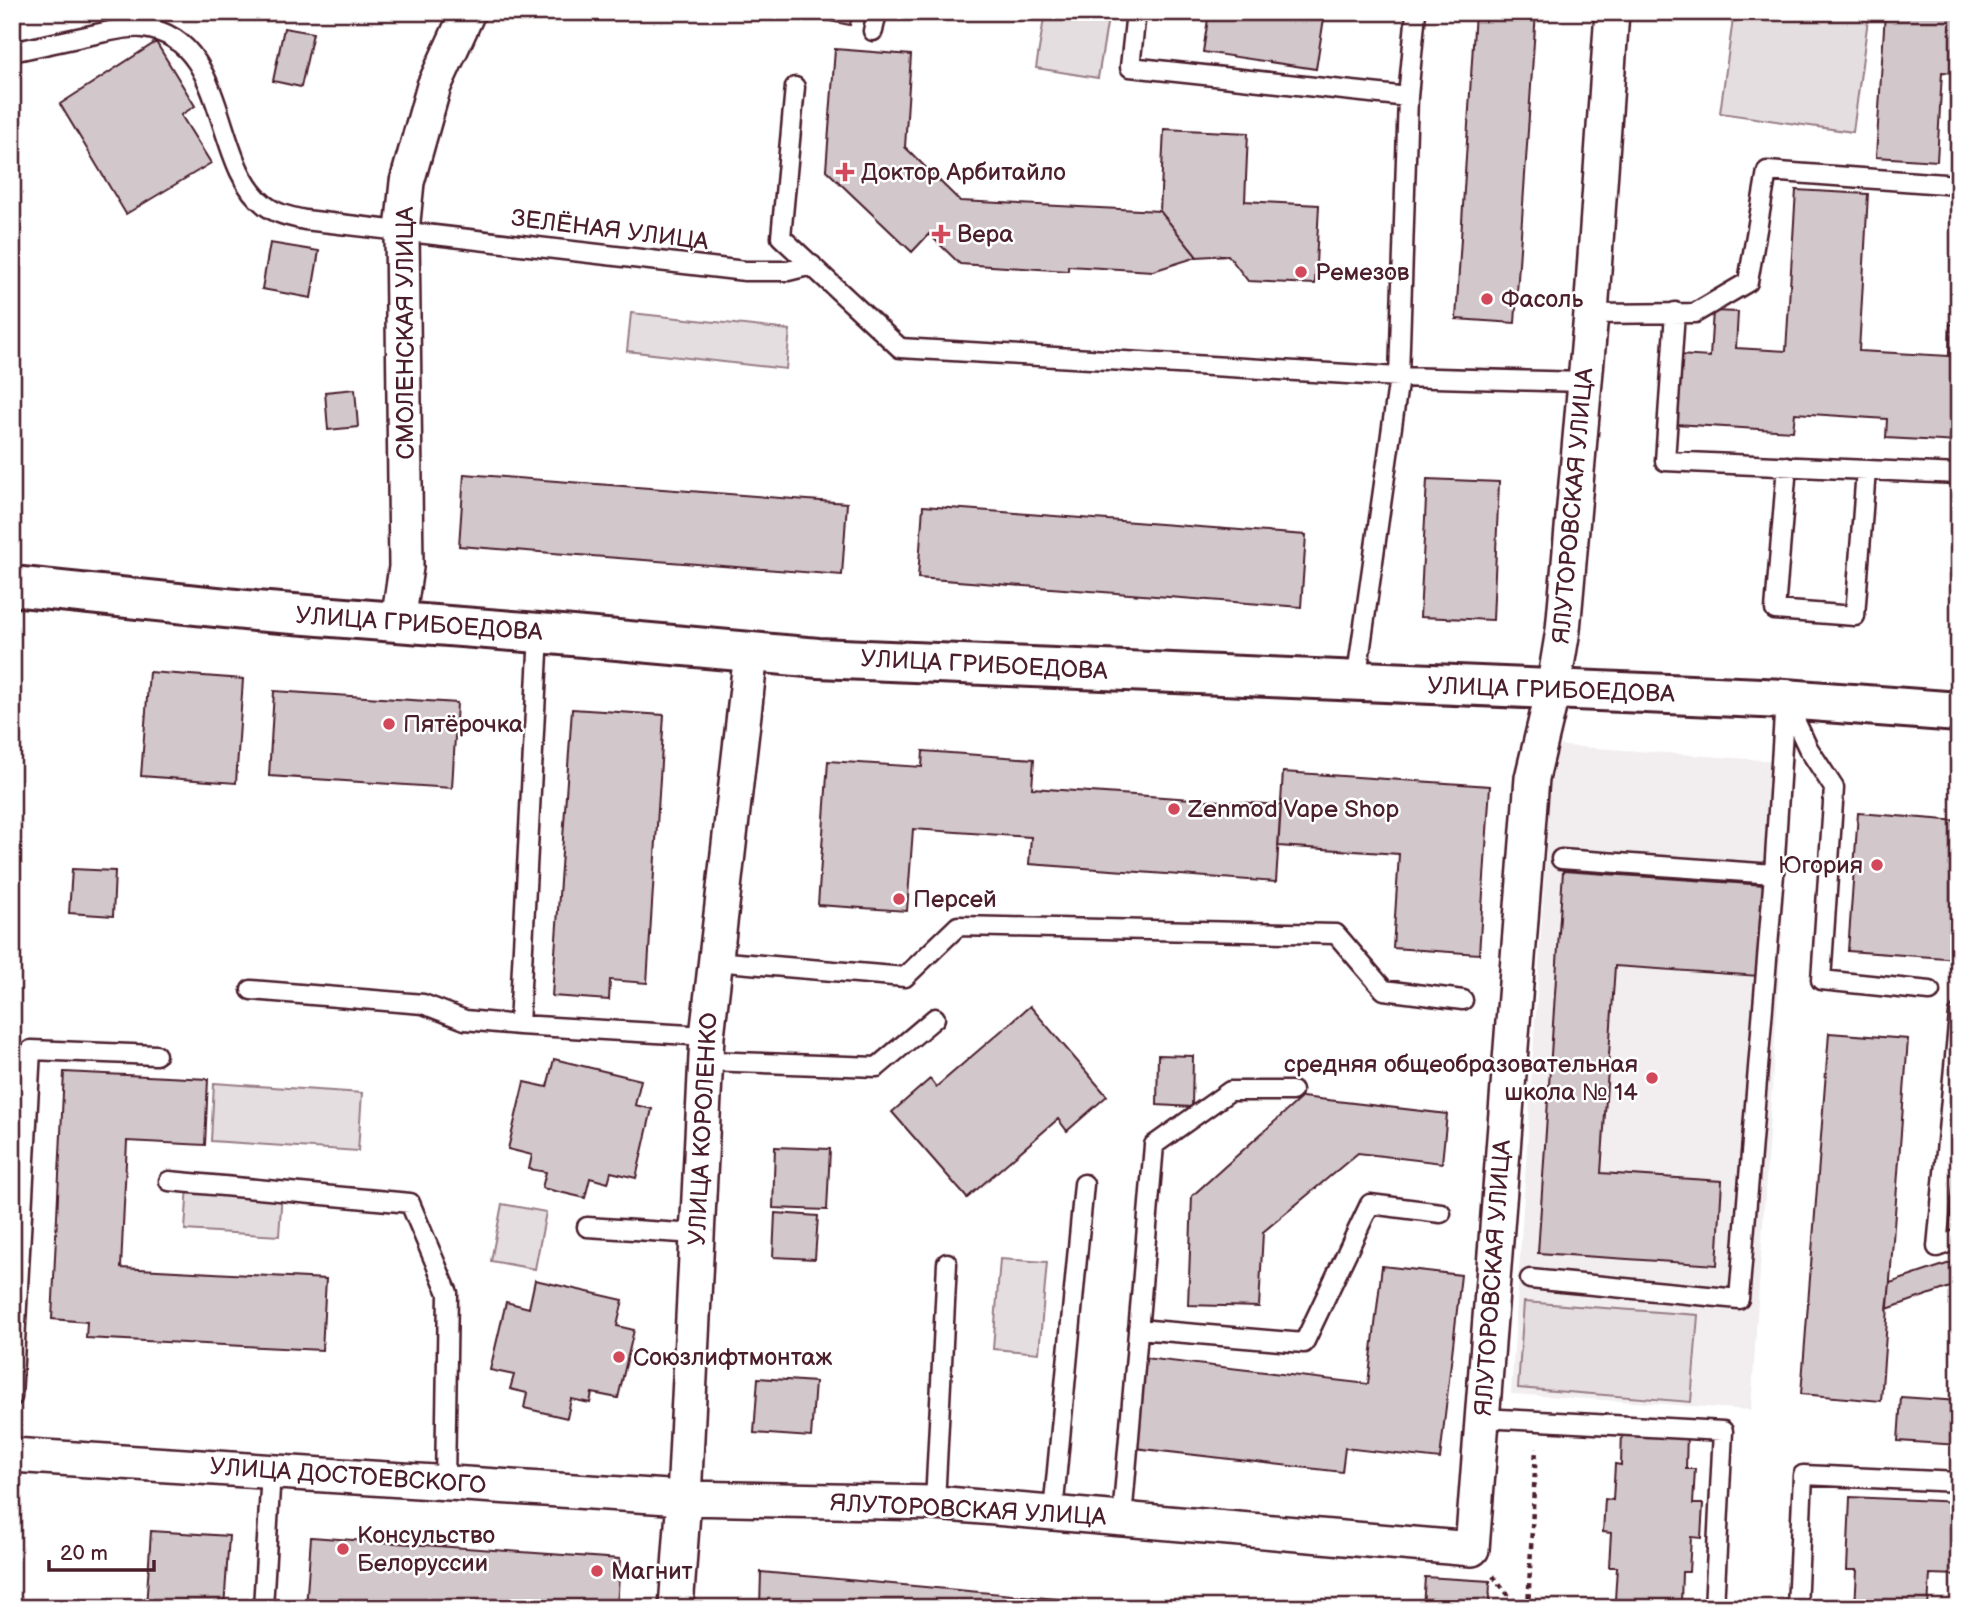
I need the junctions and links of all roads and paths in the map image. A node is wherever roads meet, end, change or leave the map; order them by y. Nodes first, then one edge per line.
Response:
1 (468, 12) edge
2 (877, 12) edge
3 (1136, 12) edge
4 (1416, 12) edge
5 (1612, 12) edge
6 (873, 32) dead end
7 (12, 52) edge
8 (795, 86) dead end
9 (1408, 96) junction
10 (1959, 178) edge
11 (402, 231) junction
12 (812, 265) junction
13 (1675, 312) junction
14 (1591, 314) junction
15 (1399, 377) junction
16 (1585, 382) junction
17 (1787, 466) junction
18 (1866, 470) junction
19 (1959, 474) edge
20 (12, 586) edge
21 (398, 622) junction
22 (539, 633) junction
23 (751, 653) junction
24 (1356, 682) junction
25 (1553, 690) junction
26 (1785, 699) junction
27 (1959, 712) edge
28 (1561, 859) dead end
29 (1774, 874) junction
30 (714, 961) junction
31 (251, 990) dead end
32 (1930, 991) dead end
33 (1463, 1000) dead end
34 (1959, 1014) edge
35 (935, 1018) dead end
36 (519, 1025) junction
37 (706, 1049) junction
38 (156, 1055) dead end
39 (1292, 1091) dead end
40 (19, 1165) edge
41 (169, 1181) dead end
42 (1084, 1184) dead end
43 (1441, 1213) dead end
44 (587, 1227) dead end
45 (697, 1234) junction
46 (1959, 1239) edge
47 (947, 1263) dead end
48 (1530, 1279) dead end
49 (1138, 1329) junction
50 (12, 1397) edge
51 (1482, 1419) junction
52 (1537, 1421) junction
53 (12, 1455) edge
54 (271, 1471) junction
55 (445, 1482) junction
56 (1959, 1482) edge
57 (684, 1498) junction
58 (935, 1503) junction
59 (1053, 1513) junction
60 (1122, 1519) junction
61 (1472, 1549) junction
62 (262, 1608) edge
63 (676, 1608) edge
64 (1519, 1608) edge
65 (1528, 1608) edge
66 (1714, 1608) edge
67 (1797, 1608) edge

1 - 11 street, СМОЛЕНСКАЯ УЛИЦА
2 - 6 lane
3 - 9 lane
4 - 9 lane
5 - 14 street, ЯЛУТОРОВСКАЯ УЛИЦА
7 - 11 lane, ЗЕЛЁНАЯ УЛИЦА
8 - 12 lane
9 - 15 lane
10 - 13 lane
11 - 12 lane, ЗЕЛЁНАЯ УЛИЦА
11 - 21 street, СМОЛЕНСКАЯ УЛИЦА
12 - 15 lane
13 - 14 lane
13 - 17 lane
14 - 16 street, ЯЛУТОРОВСКАЯ УЛИЦА
15 - 16 lane
15 - 24 lane
16 - 25 street, ЯЛУТОРОВСКАЯ УЛИЦА
17 - 18 lane
17 - 18 lane
18 - 19 lane
20 - 21 street, УЛИЦА ГРИБОЕДОВА
21 - 22 street, УЛИЦА ГРИБОЕДОВА
22 - 23 street, УЛИЦА ГРИБОЕДОВА
22 - 36 lane
23 - 24 street, УЛИЦА ГРИБОЕДОВА
23 - 30 street, УЛИЦА КОРОЛЕНКО
24 - 25 street, УЛИЦА ГРИБОЕДОВА
25 - 26 street, УЛИЦА ГРИБОЕДОВА
25 - 51 street, ЯЛУТОРОВСКАЯ УЛИЦА
26 - 27 street, УЛИЦА ГРИБОЕДОВА
26 - 29 lane
26 - 32 lane
28 - 29 lane
29 - 48 lane
30 - 33 lane
30 - 37 street, УЛИЦА КОРОЛЕНКО
31 - 36 lane
34 - 46 lane
35 - 37 lane
36 - 37 lane
37 - 45 street, УЛИЦА КОРОЛЕНКО
38 - 40 lane
39 - 49 lane
40 - 50 lane
41 - 55 lane
42 - 59 lane
43 - 49 lane
44 - 45 lane
45 - 57 street, УЛИЦА КОРОЛЕНКО
47 - 58 lane
49 - 60 lane
51 - 52 lane
51 - 61 street, ЯЛУТОРОВСКАЯ УЛИЦА
52 - 65 path
52 - 66 lane
53 - 54 street, УЛИЦА ДОСТОЕВСКОГО
54 - 55 street, УЛИЦА ДОСТОЕВСКОГО
54 - 62 lane
55 - 57 street, УЛИЦА ДОСТОЕВСКОГО
56 - 67 lane
57 - 58 street, ЯЛУТОРОВСКАЯ УЛИЦА
57 - 63 street, УЛИЦА КОРОЛЕНКО
58 - 59 street, ЯЛУТОРОВСКАЯ УЛИЦА
59 - 60 street, ЯЛУТОРОВСКАЯ УЛИЦА
60 - 61 street, ЯЛУТОРОВСКАЯ УЛИЦА
61 - 64 path

